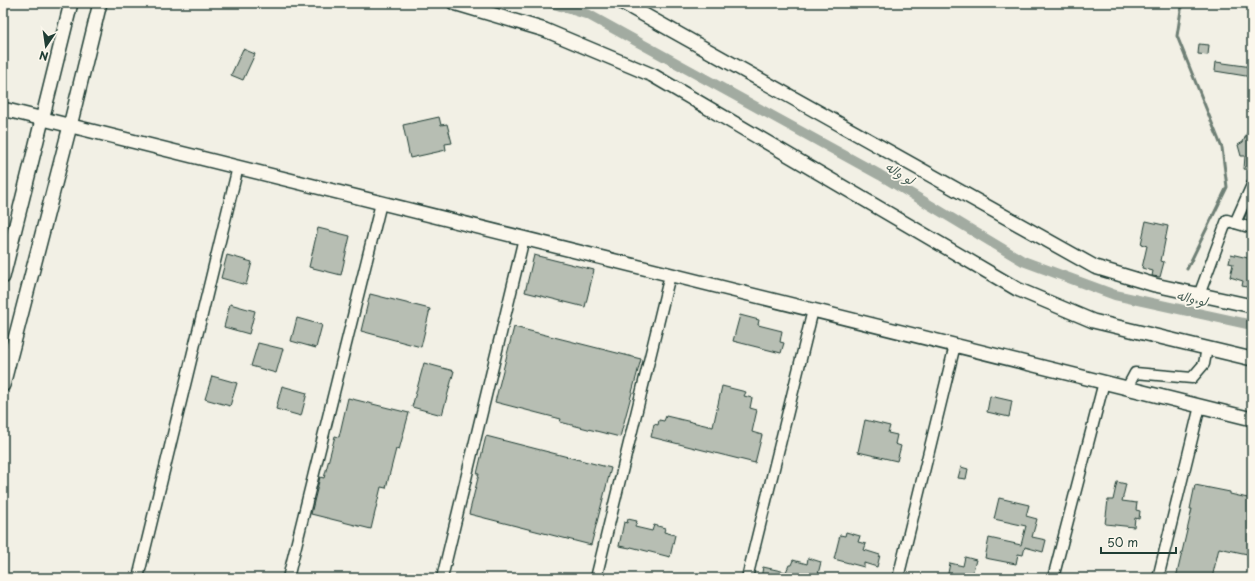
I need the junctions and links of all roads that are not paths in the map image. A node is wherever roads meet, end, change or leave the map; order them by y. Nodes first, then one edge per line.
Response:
1 (71, 3) edge
2 (100, 3) edge
3 (454, 3) edge
4 (623, 3) edge
5 (3, 109) edge
6 (42, 119) junction
7 (70, 126) junction
8 (238, 167) junction
9 (1252, 184) edge
10 (381, 203) junction
11 (1235, 223) junction
12 (1252, 228) edge
13 (524, 238) junction
14 (670, 274) junction
15 (3, 277) edge
16 (1198, 295) junction
17 (1252, 306) edge
18 (812, 310) junction
19 (956, 345) junction
20 (1207, 348) junction
21 (1252, 359) edge
22 (1104, 382) junction
23 (3, 385) edge
24 (1128, 388) junction
25 (1200, 406) junction
26 (1252, 419) edge
27 (138, 578) edge
28 (288, 578) edge
29 (442, 578) edge
30 (596, 578) edge
31 (747, 578) edge
32 (898, 578) edge
33 (1053, 578) edge
34 (1158, 578) edge

1 - 6 street
2 - 7 street
3 - 20 street
4 - 16 street
5 - 6 street
6 - 7 street
6 - 15 street
7 - 8 street
7 - 23 street
8 - 10 street
8 - 27 street
9 - 11 street
10 - 13 street
10 - 28 street
11 - 12 street
11 - 16 street
13 - 14 street
13 - 29 street
14 - 18 street
14 - 30 street
16 - 17 street
18 - 19 street
18 - 31 street
19 - 22 street
19 - 32 street
20 - 21 street
20 - 24 street
22 - 24 street
22 - 33 street
24 - 25 street
25 - 26 street
25 - 34 street

